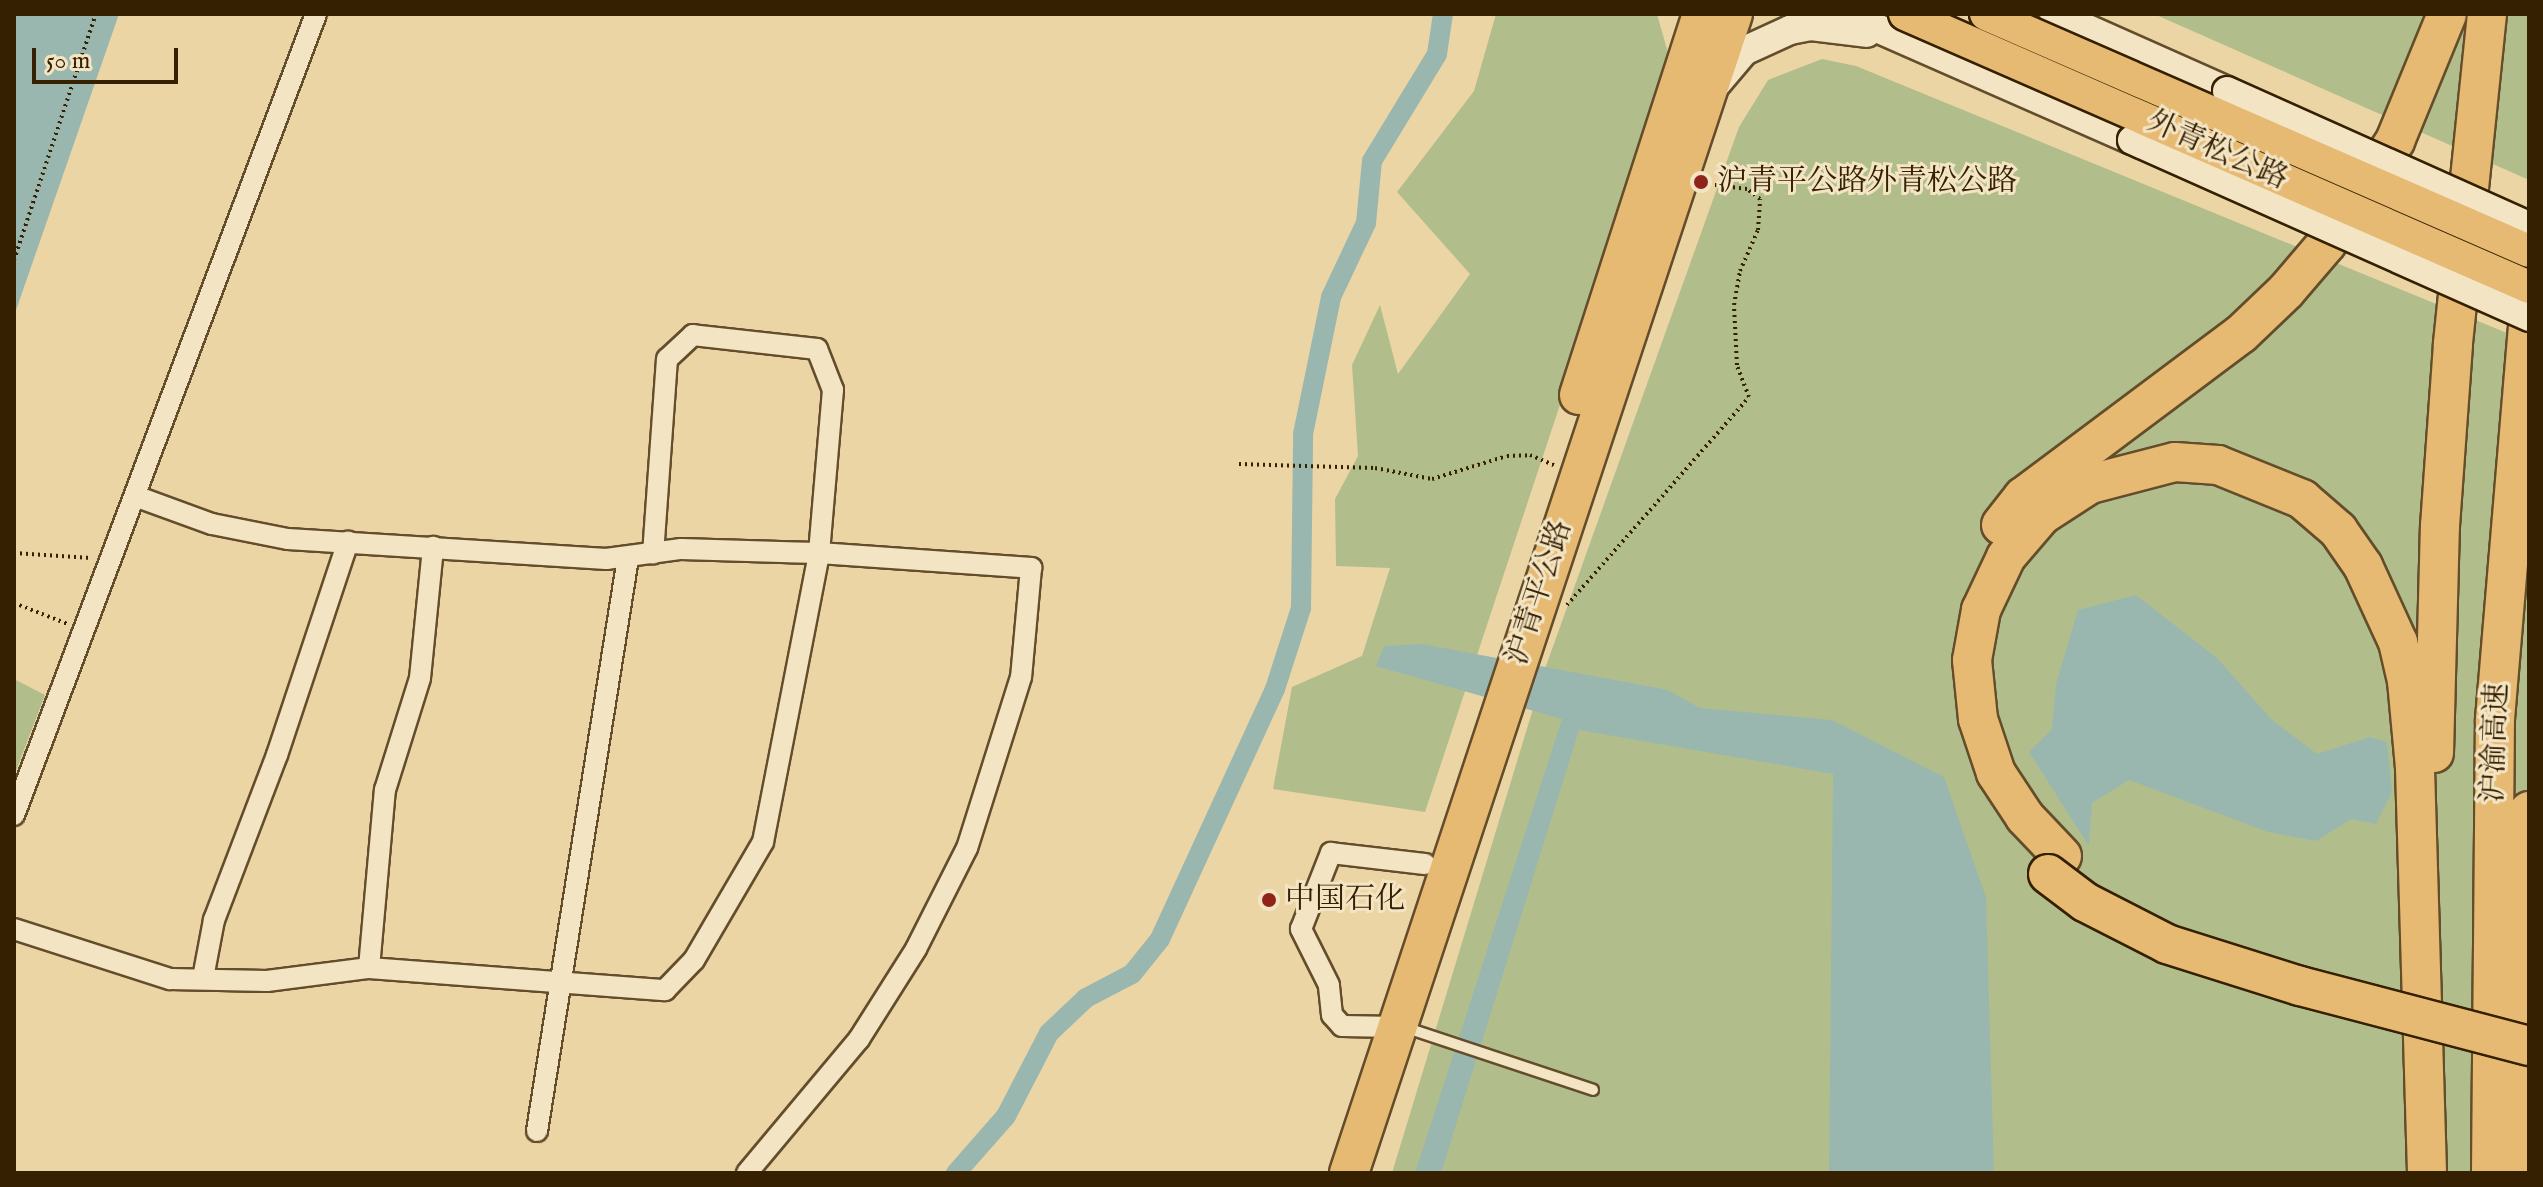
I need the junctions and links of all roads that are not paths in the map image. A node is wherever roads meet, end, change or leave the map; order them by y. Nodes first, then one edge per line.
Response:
1 (316, 14) edge
2 (1686, 14) edge
3 (1702, 14) edge
4 (1733, 14) edge
5 (1845, 14) edge
6 (1986, 14) edge
7 (2054, 14) edge
8 (2447, 14) edge
9 (2487, 14) edge
10 (1878, 18) edge
11 (1933, 52) junction
12 (1687, 59) junction
13 (1697, 123) junction
14 (2529, 226) edge
15 (2529, 251) edge
16 (2529, 287) edge
17 (2529, 316) edge
18 (135, 496) junction
19 (348, 542) junction
20 (433, 547) junction
21 (653, 553) junction
22 (819, 553) junction
23 (628, 558) junction
24 (1515, 643) junction
25 (1487, 715) junction
26 (2529, 811) edge
27 (14, 815) edge
28 (1425, 864) junction
29 (2055, 865) junction
30 (14, 929) edge
31 (369, 968) junction
32 (203, 978) junction
33 (563, 983) junction
34 (2529, 1022) edge
35 (1384, 1027) junction
36 (2529, 1046) edge
37 (1593, 1090) dead end
38 (537, 1131) dead end
39 (747, 1173) edge
40 (1324, 1173) edge
41 (1349, 1173) edge
42 (2428, 1173) edge
43 (2491, 1173) edge
44 (2527, 1173) edge

1 - 18 street
2 - 12 main road
3 - 12 highway, 沪青平公路
4 - 13 highway, 沪青平公路
5 - 10 main road
6 - 15 main road, 外青松公路, bridge
7 - 14 main road, bridge
8 - 29 highway
9 - 42 highway
10 - 11 main road
10 - 16 main road, 外青松公路, bridge
11 - 13 main road
11 - 17 main road, bridge
12 - 24 highway, 沪青平公路
13 - 24 highway, 沪青平公路
17 - 43 highway, 沪渝高速
18 - 19 street
18 - 27 street
19 - 20 street
19 - 32 street
20 - 23 street
20 - 31 street
21 - 22 street
21 - 22 street
21 - 23 street
22 - 33 street
22 - 39 street
23 - 33 street
24 - 25 highway, 沪青平公路
25 - 28 highway, 沪青平公路
25 - 35 highway, 沪青平公路
26 - 44 highway, 沪渝高速
28 - 35 highway, 沪青平公路
28 - 35 street
29 - 34 highway
29 - 36 highway, bridge
29 - 42 highway
30 - 32 street
31 - 32 street
31 - 33 street
33 - 38 street
35 - 37 lane
35 - 40 highway, 沪青平公路
35 - 41 highway, 沪青平公路

